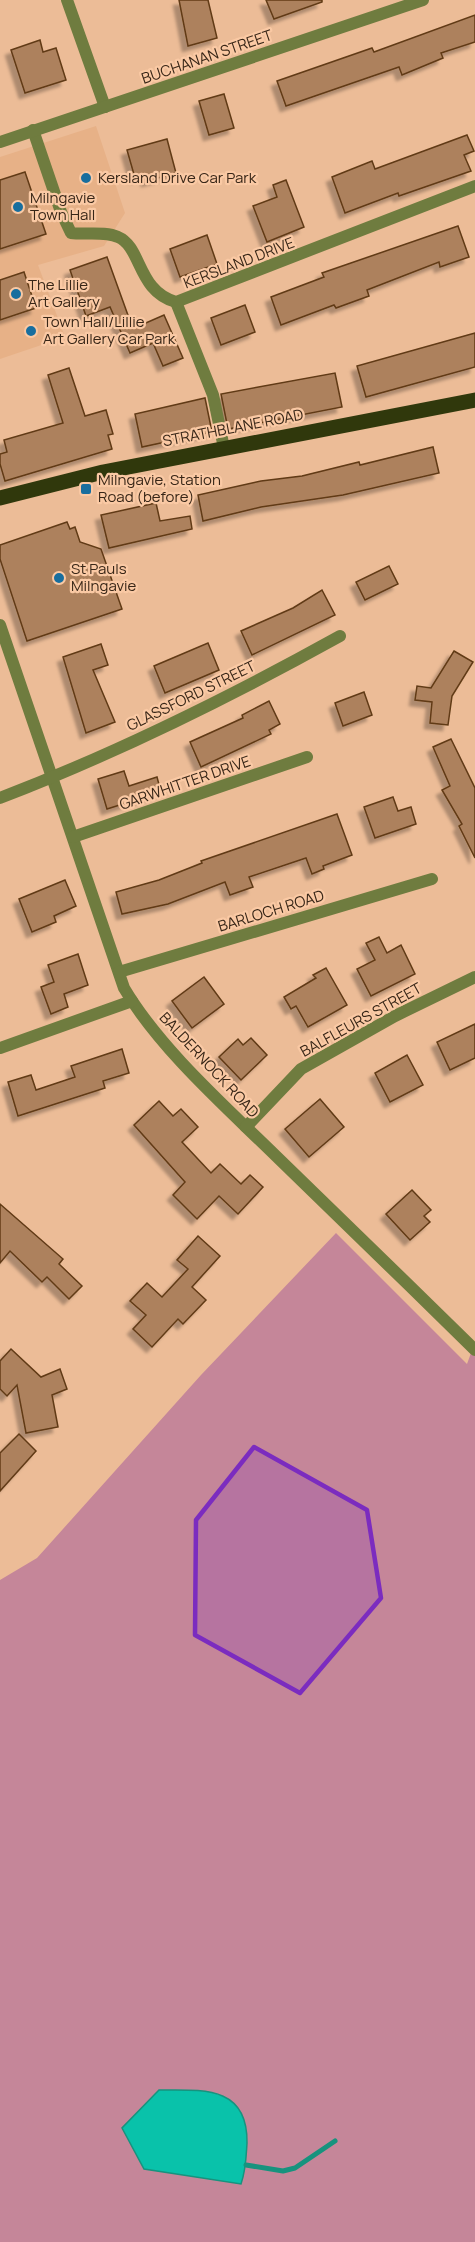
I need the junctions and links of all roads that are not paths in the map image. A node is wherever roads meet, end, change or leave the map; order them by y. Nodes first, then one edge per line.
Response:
1 (67, 0) edge
2 (423, 0) edge
3 (392, 5) edge
4 (105, 107) junction
5 (33, 130) junction
6 (0, 142) edge
7 (475, 186) edge
8 (176, 302) junction
9 (475, 400) edge
10 (224, 448) junction
11 (0, 498) edge
12 (0, 625) edge
13 (340, 636) dead end
14 (307, 757) dead end
15 (52, 778) junction
16 (0, 798) edge
17 (73, 837) junction
18 (432, 879) dead end
19 (119, 972) junction
20 (475, 977) edge
21 (132, 1001) junction
22 (0, 1048) edge
23 (246, 1127) junction
24 (475, 1350) edge

1 - 4 street
2 - 3 street, BUCHANAN STREET
3 - 4 street, BUCHANAN STREET
4 - 5 street, BUCHANAN STREET
5 - 6 street, BUCHANAN STREET
5 - 8 street, KERSLAND DRIVE
7 - 8 street, KERSLAND DRIVE
8 - 10 street
9 - 10 main road, STRATHBLANE ROAD
10 - 11 main road, STRATHBLANE ROAD
12 - 15 street, BALDERNOCK ROAD
13 - 15 street, GLASSFORD STREET
14 - 17 street, GARWHITTER DRIVE
15 - 16 street, GLASSFORD STREET
15 - 17 street, BALDERNOCK ROAD
17 - 19 street, BALDERNOCK ROAD
18 - 19 street, BARLOCH ROAD
19 - 21 street, BALDERNOCK ROAD
20 - 23 street, BALFLEURS STREET
21 - 22 street
21 - 23 street, BALDERNOCK ROAD
23 - 24 street, BALDERNOCK ROAD

